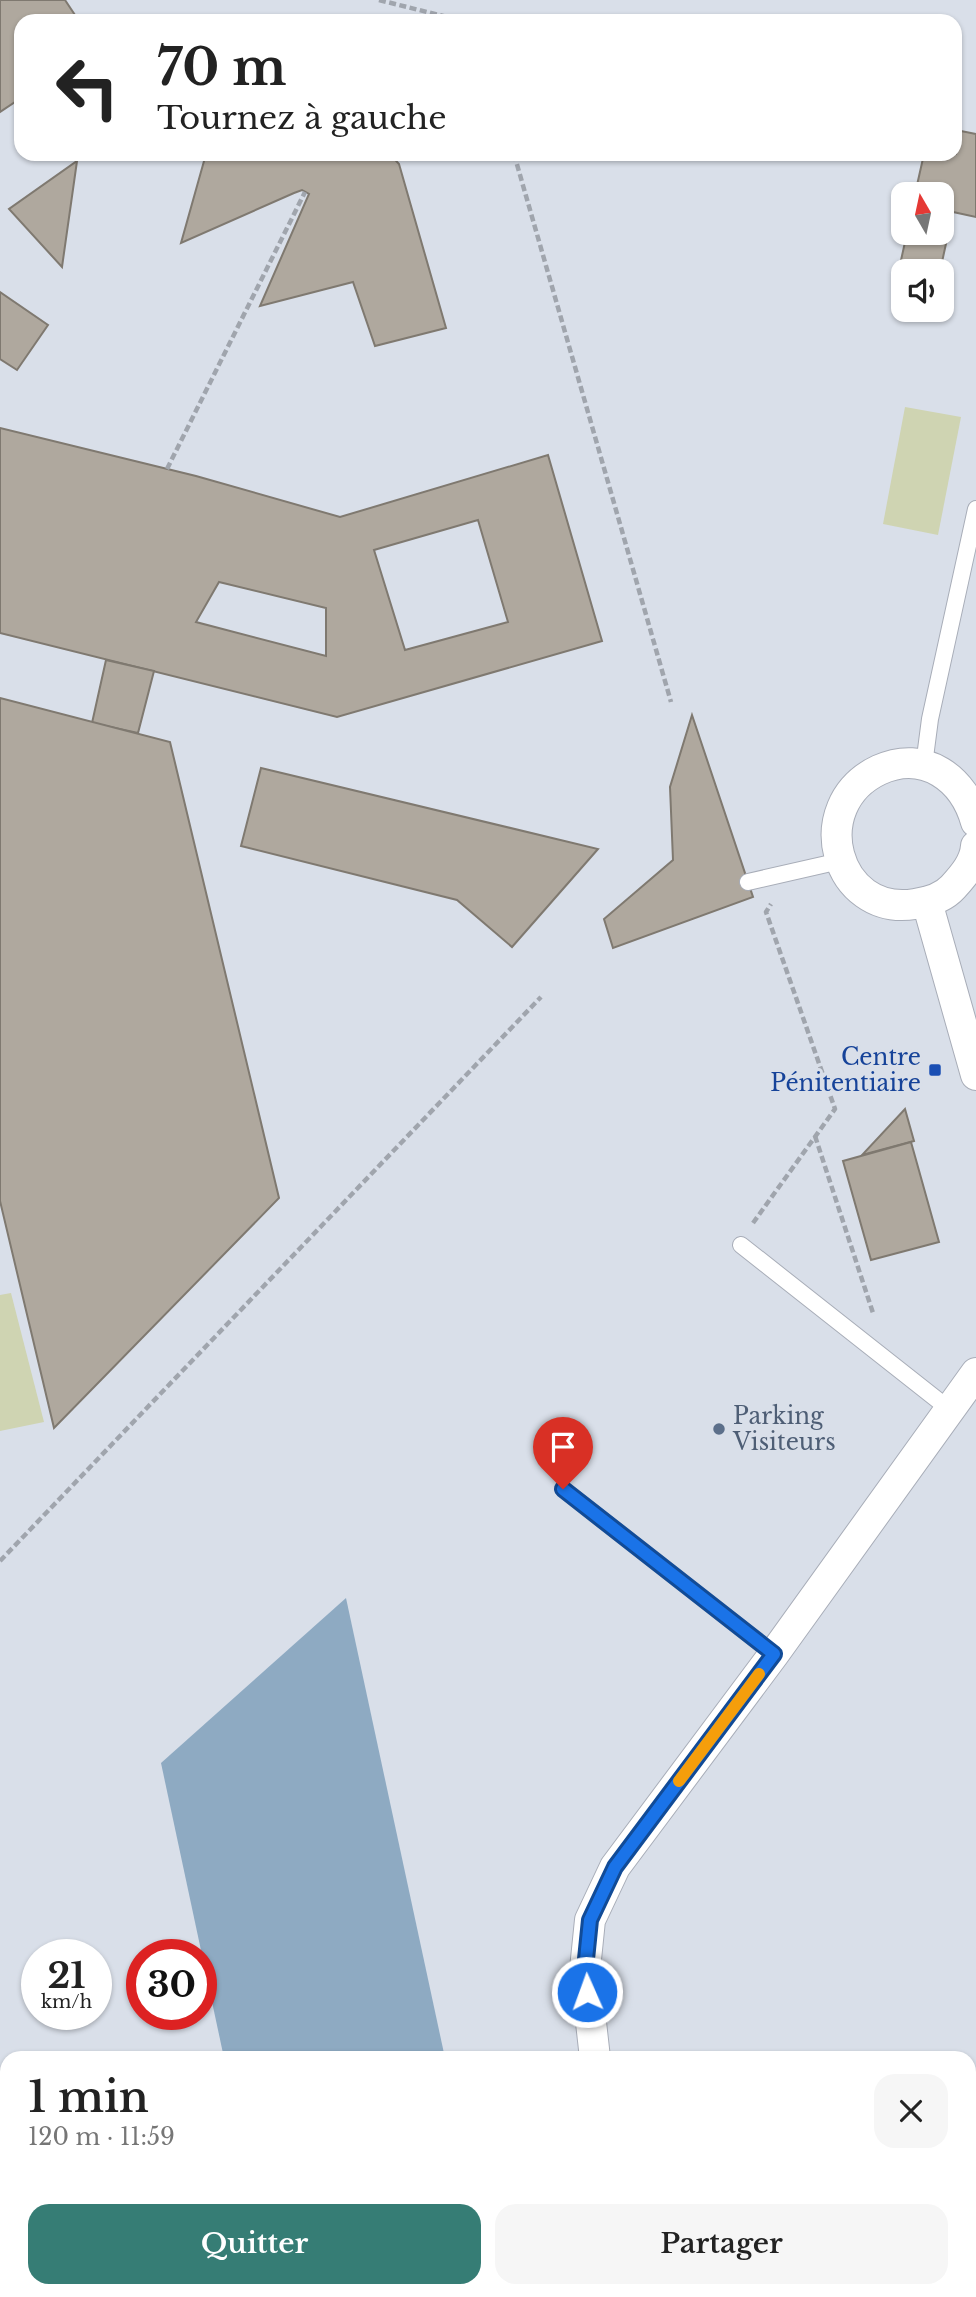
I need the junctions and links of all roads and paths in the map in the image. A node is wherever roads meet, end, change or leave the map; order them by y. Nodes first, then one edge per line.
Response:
1 (379, 0) edge
2 (435, 14) edge
3 (516, 161) edge
4 (305, 192) dead end
5 (167, 469) dead end
6 (976, 509) edge
7 (671, 702) dead end
8 (924, 765) junction
9 (976, 822) edge
10 (976, 846) edge
11 (840, 861) junction
12 (792, 871) junction
13 (748, 882) dead end
14 (927, 902) junction
15 (541, 997) dead end
16 (976, 1075) edge
17 (815, 1136) junction
18 (741, 1245) joint
19 (872, 1349) junction
20 (976, 1373) edge
21 (949, 1409) junction
22 (563, 1489) dead end
23 (0, 1561) edge
24 (774, 1654) junction
25 (594, 2051) edge

1 - 2 path
3 - 7 path
4 - 5 path
6 - 8 lane
8 - 9 street
8 - 11 street
10 - 14 street
11 - 12 lane
11 - 14 street
12 - 13 lane
12 - 17 path
14 - 16 street
15 - 23 path
17 - 18 path
17 - 19 path
18 - 19 lane
19 - 21 lane
20 - 21 street
21 - 24 street
22 - 24 lane
24 - 25 street

